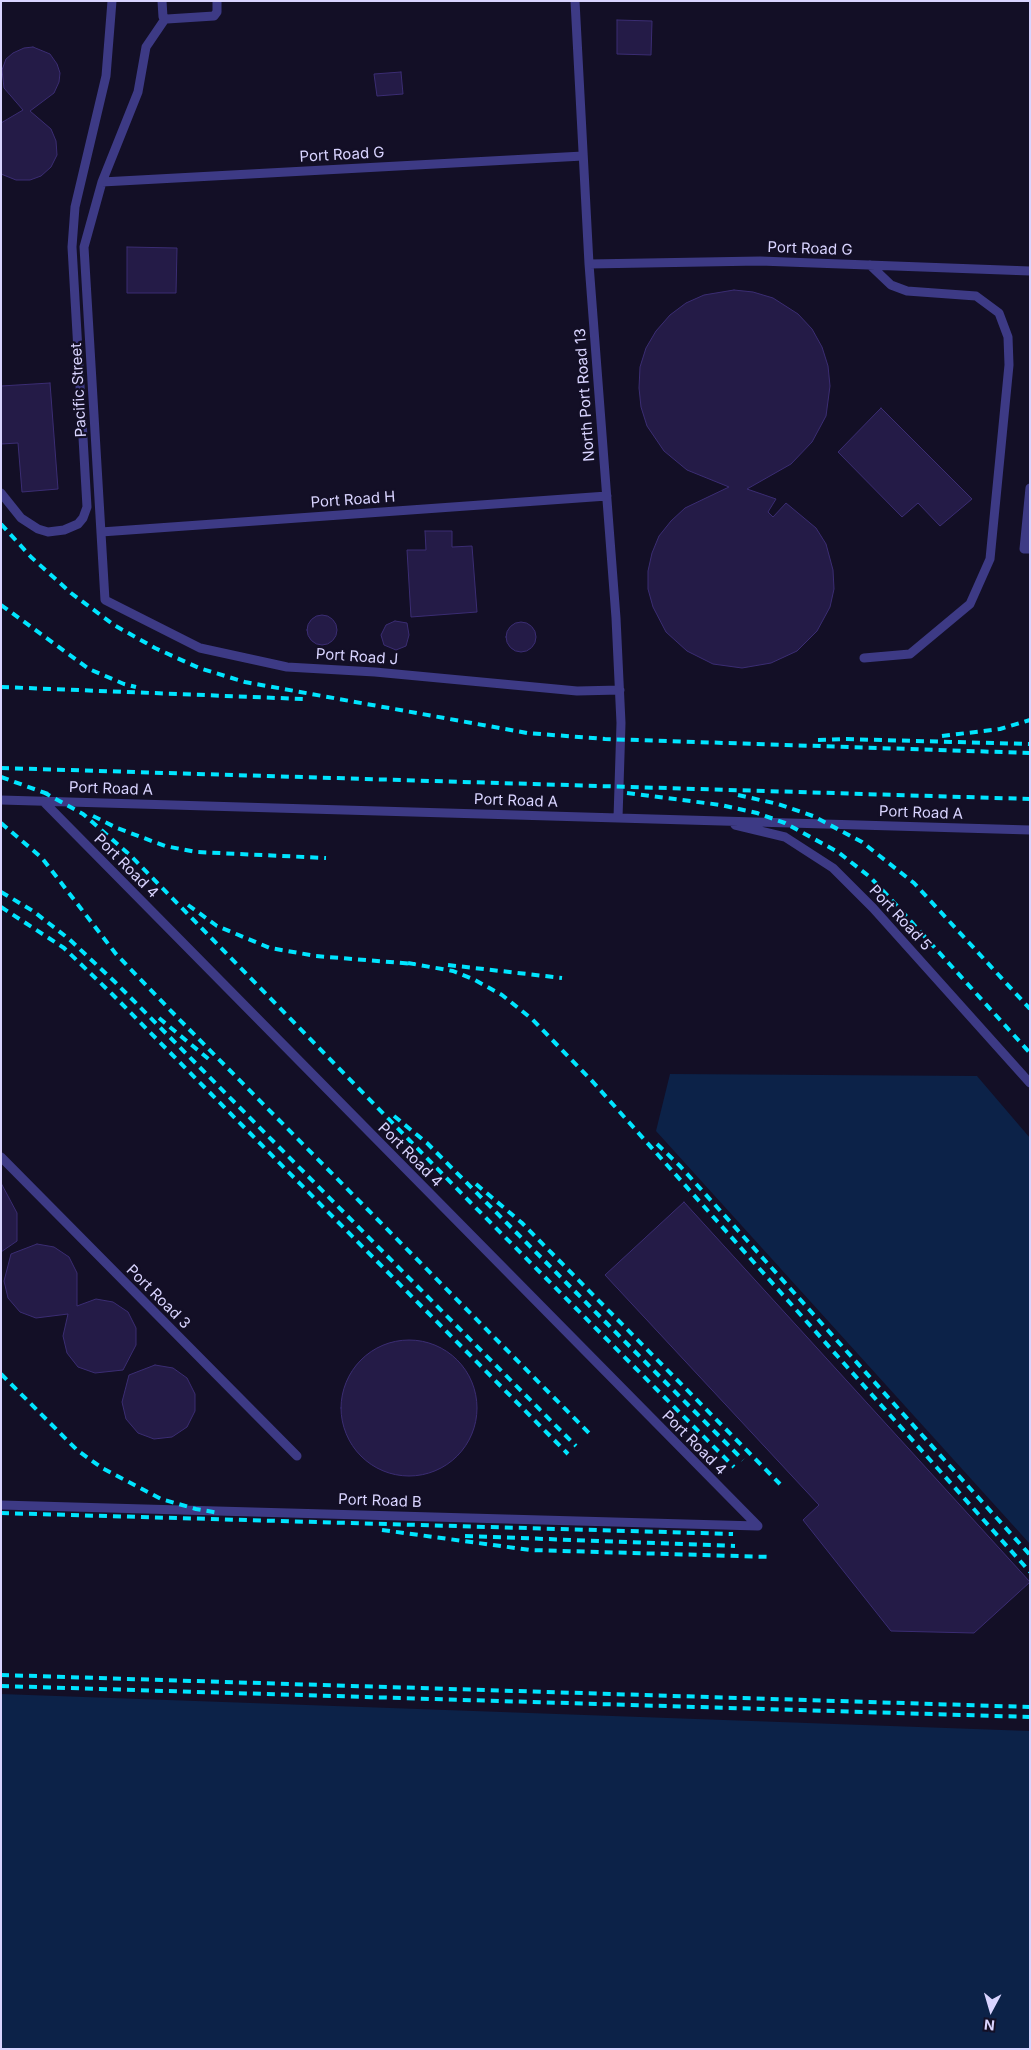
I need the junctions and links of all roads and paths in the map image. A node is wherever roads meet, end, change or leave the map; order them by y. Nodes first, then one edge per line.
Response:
1 (112, 1) edge
2 (162, 1) edge
3 (217, 1) edge
4 (575, 1) edge
5 (165, 19) junction
6 (583, 156) junction
7 (102, 182) junction
8 (589, 264) junction
9 (870, 265) junction
10 (1030, 271) edge
11 (1030, 488) edge
12 (1, 493) edge
13 (606, 496) junction
14 (101, 532) junction
15 (1027, 549) edge
16 (105, 600) joint
17 (864, 658) dead end
18 (620, 690) junction
19 (1, 800) edge
20 (43, 802) junction
21 (618, 818) junction
22 (718, 821) junction
23 (1030, 830) edge
24 (1030, 1083) edge
25 (1, 1157) edge
26 (297, 1456) dead end
27 (1, 1504) edge
28 (758, 1526) joint

1 - 12 lane
2 - 5 lane
3 - 5 lane
4 - 6 lane, North Port Road 13
5 - 7 lane, Pacific Street
6 - 7 lane, Port Road G
6 - 8 lane, North Port Road 13
7 - 14 lane, Pacific Street
8 - 9 lane, Port Road G
8 - 13 lane, North Port Road 13
9 - 10 lane, Port Road G
9 - 17 lane
11 - 15 lane
13 - 14 lane, Port Road H
13 - 18 lane, North Port Road 13
14 - 16 lane, Pacific Street
16 - 18 lane, Port Road J
18 - 21 lane, North Port Road 13
19 - 20 lane, Port Road A
20 - 21 lane, Port Road A
20 - 28 lane, Port Road 4
21 - 22 lane, Port Road A
22 - 23 lane, Port Road A
22 - 24 lane, Port Road 5
25 - 26 lane, Port Road 3
27 - 28 lane, Port Road B

